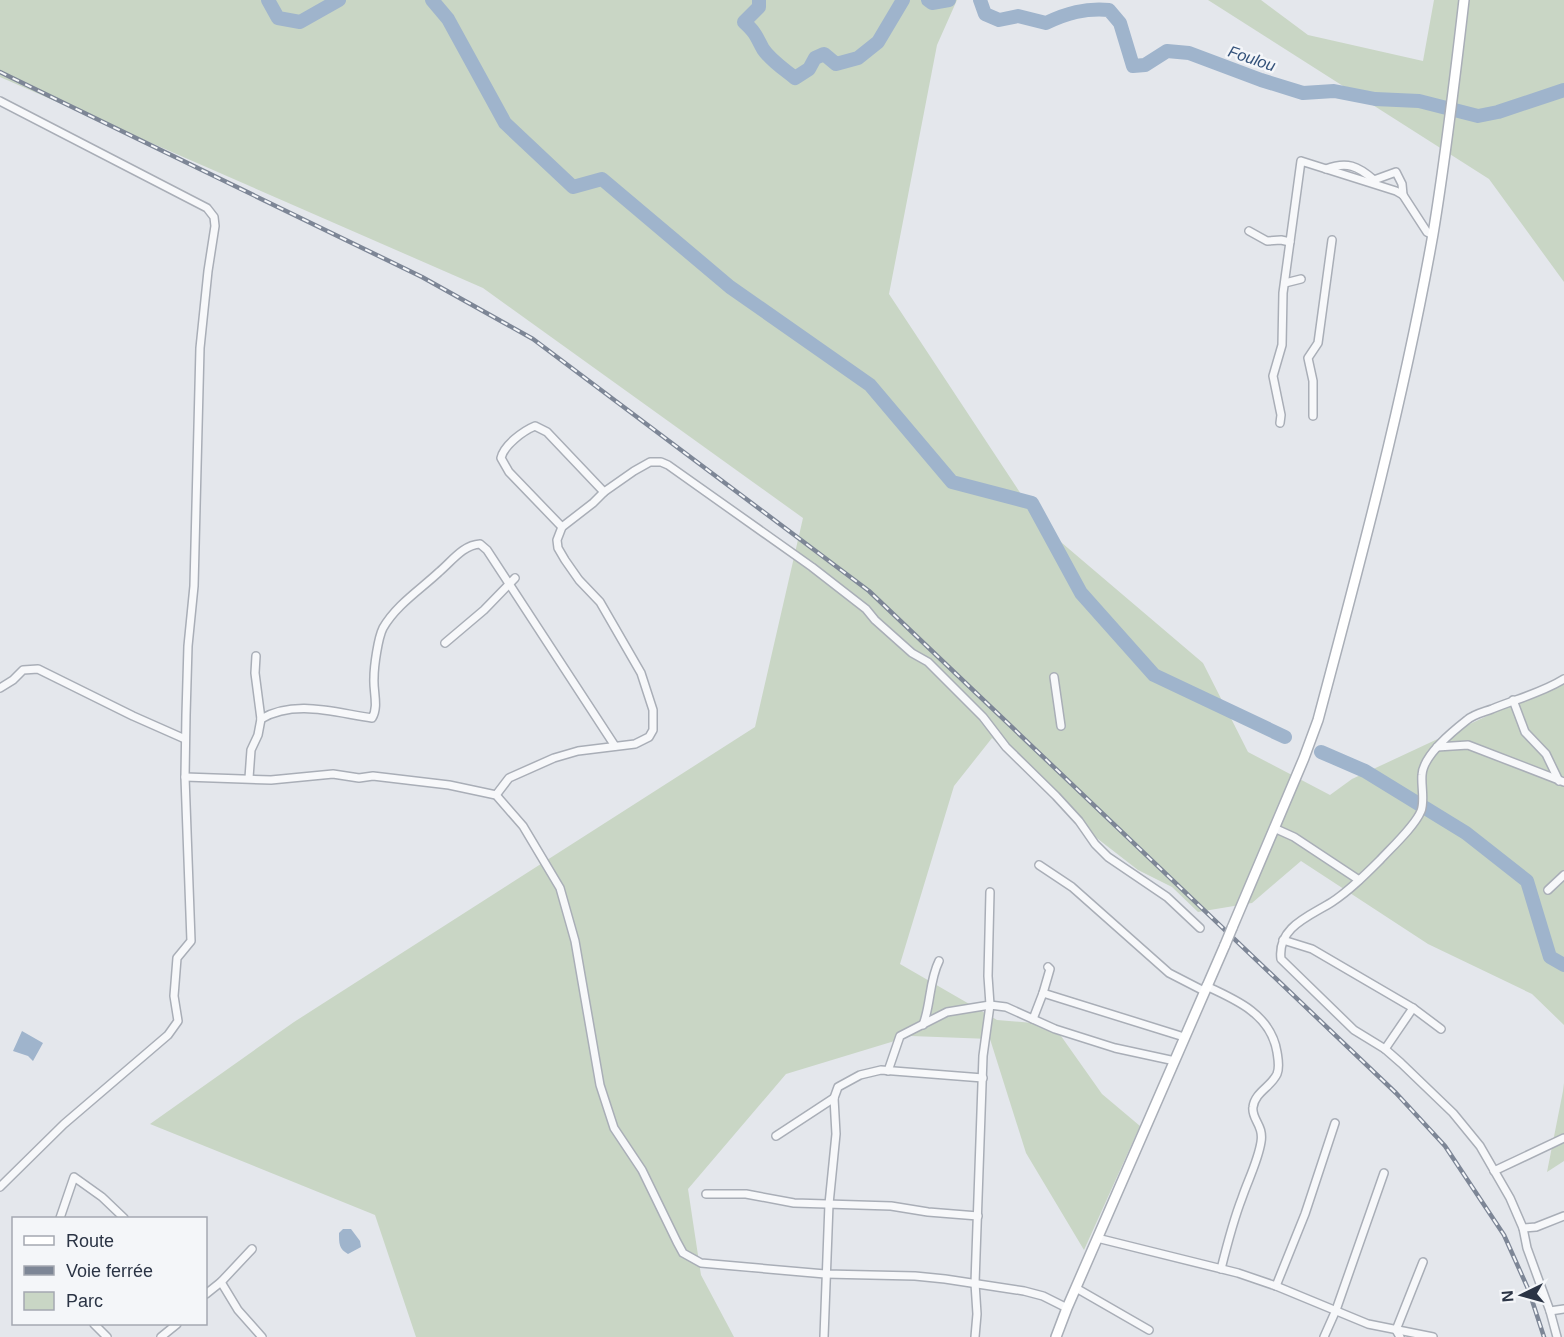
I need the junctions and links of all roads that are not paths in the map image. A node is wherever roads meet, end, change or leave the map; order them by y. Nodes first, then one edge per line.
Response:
1 (1464, 0) edge
2 (0, 101) edge
3 (1325, 170) junction
4 (1403, 195) junction
5 (1250, 231) dead end
6 (1433, 235) junction
7 (1332, 240) dead end
8 (1290, 242) junction
9 (1301, 279) dead end
10 (1285, 283) junction
11 (1313, 416) dead end
12 (1280, 423) dead end
13 (604, 492) junction
14 (562, 527) junction
15 (515, 578) dead end
16 (509, 585) junction
17 (445, 643) dead end
18 (256, 656) dead end
19 (1054, 677) dead end
20 (1564, 680) edge
21 (0, 688) edge
22 (1513, 700) junction
23 (261, 719) junction
24 (1060, 726) dead end
25 (185, 739) junction
26 (615, 746) junction
27 (1437, 747) junction
28 (185, 777) junction
29 (249, 778) junction
30 (1562, 782) edge
31 (496, 795) junction
32 (1274, 828) junction
33 (1039, 865) dead end
34 (1564, 875) edge
35 (1359, 880) junction
36 (1548, 890) dead end
37 (990, 892) dead end
38 (1200, 928) dead end
39 (1283, 940) junction
40 (939, 961) dead end
41 (1048, 967) dead end
42 (1205, 989) junction
43 (1043, 993) junction
44 (990, 1005) junction
45 (1413, 1008) junction
46 (1033, 1019) junction
47 (923, 1025) junction
48 (1440, 1029) dead end
49 (1184, 1037) junction
50 (1385, 1049) junction
51 (1174, 1061) junction
52 (888, 1071) junction
53 (983, 1078) junction
54 (834, 1098) junction
55 (1335, 1123) dead end
56 (776, 1136) dead end
57 (1564, 1138) edge
58 (1494, 1171) junction
59 (1384, 1173) dead end
60 (0, 1187) edge
61 (706, 1194) dead end
62 (829, 1204) junction
63 (978, 1216) junction
64 (1564, 1216) edge
65 (60, 1217) edge
66 (123, 1217) edge
67 (1523, 1228) junction
68 (1097, 1238) junction
69 (252, 1249) dead end
70 (1423, 1262) dead end
71 (1221, 1269) junction
72 (825, 1274) junction
73 (221, 1282) junction
74 (975, 1283) junction
75 (1276, 1286) junction
76 (1076, 1288) junction
77 (207, 1293) edge
78 (1067, 1308) junction
79 (1336, 1310) junction
80 (1564, 1310) edge
81 (1550, 1311) junction
82 (96, 1325) edge
83 (175, 1325) edge
84 (1149, 1330) dead end
85 (1396, 1330) junction
86 (107, 1337) edge
87 (161, 1337) edge
88 (262, 1337) edge
89 (824, 1337) edge
90 (975, 1337) edge
91 (1056, 1337) edge
92 (1324, 1337) edge
93 (1400, 1337) edge
94 (1433, 1337) edge
95 (1557, 1337) edge

1 - 6 street
2 - 25 street
3 - 4 street
3 - 4 street
3 - 8 street
4 - 6 street
5 - 8 street
6 - 32 street
7 - 11 street
8 - 10 street
9 - 10 street
10 - 12 street
13 - 14 street
13 - 14 street
13 - 38 street
14 - 26 street
15 - 16 street
16 - 17 street
16 - 23 street
16 - 26 street
18 - 23 street
19 - 24 street
20 - 22 street
21 - 25 street
22 - 27 street
22 - 30 street
23 - 29 street
25 - 28 street
26 - 31 street
27 - 30 street
27 - 35 street
28 - 29 street
28 - 60 street
29 - 31 street
31 - 72 street
32 - 35 street
32 - 42 street, bridge
33 - 42 street
34 - 36 street
35 - 39 street
37 - 44 street
39 - 45 street
39 - 50 street
40 - 47 street
41 - 43 street
42 - 49 street
42 - 71 street
43 - 46 street
43 - 49 street
44 - 46 street
44 - 47 street
44 - 53 street
45 - 48 street
45 - 50 street
46 - 51 street
47 - 52 street
49 - 51 street
50 - 58 street
51 - 68 street
52 - 53 street
52 - 54 street
53 - 63 street
54 - 56 street
54 - 62 street
55 - 75 street
57 - 58 street
58 - 67 street
59 - 79 street
61 - 62 street
62 - 63 street
62 - 72 street
63 - 74 street
64 - 67 street
65 - 66 street
67 - 81 street
68 - 71 street
68 - 76 street
69 - 73 street
70 - 85 street
71 - 75 street
72 - 74 street
72 - 89 street
73 - 77 street
73 - 88 street
74 - 78 street
74 - 90 street
75 - 79 street
76 - 78 street
76 - 84 street
78 - 91 street
79 - 85 street
79 - 92 street
80 - 81 street
81 - 95 street
82 - 86 street
83 - 87 street
85 - 93 street
85 - 94 street

